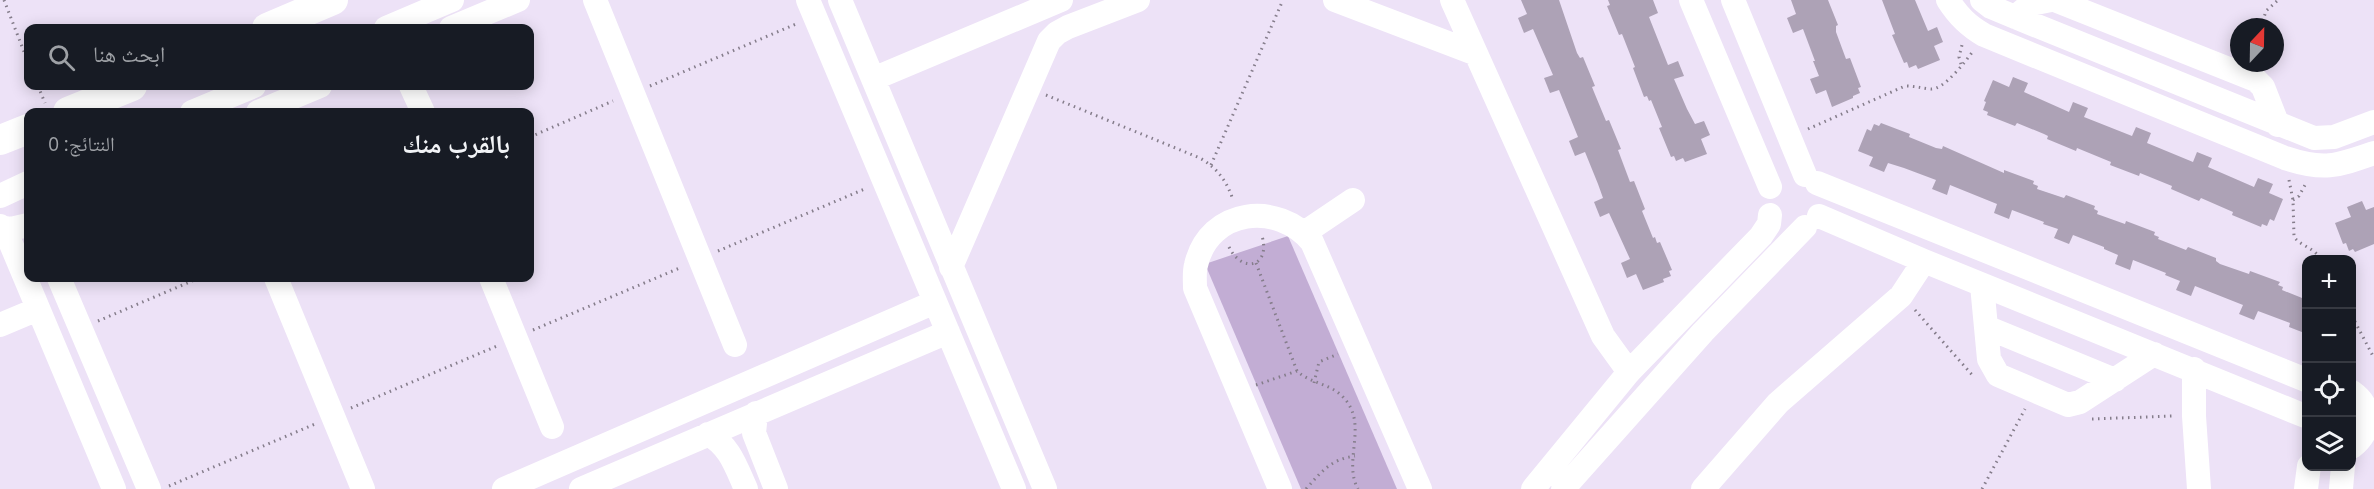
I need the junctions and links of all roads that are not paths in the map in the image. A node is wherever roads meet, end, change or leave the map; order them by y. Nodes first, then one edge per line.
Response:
1 (333, 0) edge
2 (452, 0) edge
3 (518, 0) edge
4 (595, 0) edge
5 (840, 0) edge
6 (1061, 0) edge
7 (1138, 0) edge
8 (1335, 0) edge
9 (1452, 0) edge
10 (1691, 0) edge
11 (1733, 0) edge
12 (1948, 0) edge
13 (1982, 0) edge
14 (2053, 0) edge
15 (811, 8) edge
16 (2015, 17) junction
17 (276, 24) edge
18 (395, 24) edge
19 (461, 24) edge
20 (1474, 54) junction
21 (2151, 73) junction
22 (873, 79) junction
23 (122, 90) edge
24 (244, 90) edge
25 (310, 90) edge
26 (413, 90) edge
27 (2140, 99) junction
28 (78, 108) edge
29 (202, 108) edge
30 (268, 108) edge
31 (421, 108) edge
32 (2374, 122) edge
33 (2278, 125) junction
34 (24, 131) edge
35 (0, 140) edge
36 (2374, 153) edge
37 (1811, 179) junction
38 (24, 185) edge
39 (1770, 188) junction
40 (0, 196) edge
41 (1353, 200) dead end
42 (1770, 215) junction
43 (1812, 221) junction
44 (24, 226) edge
45 (934, 226) junction
46 (0, 227) edge
47 (1304, 233) junction
48 (908, 236) junction
49 (1924, 261) junction
50 (951, 267) junction
51 (24, 276) edge
52 (26, 282) edge
53 (60, 282) edge
54 (278, 282) edge
55 (493, 282) edge
56 (1982, 285) junction
57 (935, 302) junction
58 (38, 309) junction
59 (0, 325) edge
60 (1986, 327) junction
61 (948, 332) junction
62 (735, 345) dead end
63 (2154, 354) junction
64 (2194, 369) junction
65 (1629, 372) junction
66 (2302, 378) edge
67 (2115, 380) junction
68 (2374, 383) edge
69 (2356, 390) edge
70 (2356, 394) edge
71 (110, 398) junction
72 (81, 409) junction
73 (756, 413) junction
74 (2304, 417) edge
75 (2371, 425) edge
76 (552, 428) dead end
77 (708, 434) junction
78 (2356, 443) edge
79 (2308, 471) edge
80 (2343, 471) edge
81 (507, 488) edge
82 (114, 489) edge
83 (149, 489) edge
84 (363, 489) edge
85 (581, 489) edge
86 (746, 489) edge
87 (776, 489) edge
88 (1014, 489) edge
89 (1045, 489) edge
90 (1280, 489) edge
91 (1420, 489) edge
92 (1533, 489) edge
93 (1563, 489) edge
94 (1703, 489) edge
95 (2199, 489) edge
96 (2306, 489) edge
97 (2341, 489) edge

1 - 17 main road
2 - 18 street
3 - 19 street
4 - 62 street
5 - 22 street
6 - 22 street
7 - 50 street
8 - 20 street
9 - 20 street
10 - 39 street
11 - 37 street
12 - 27 street
13 - 16 street
14 - 16 street
14 - 33 street
15 - 48 street
16 - 21 street
20 - 65 street
21 - 27 street
21 - 33 street
22 - 45 street
23 - 28 main road
24 - 29 street
25 - 30 street
26 - 31 street
27 - 36 street
32 - 33 street
34 - 35 main road
37 - 39 street
37 - 43 street
37 - 66 street
38 - 40 street
39 - 42 street
41 - 47 street
42 - 43 street
42 - 65 street
43 - 49 street
43 - 93 street
44 - 46 street
45 - 48 street
45 - 50 street
46 - 51 street
47 - 90 street
47 - 91 street
48 - 57 street
49 - 56 street
49 - 94 street
50 - 89 street
52 - 58 street
53 - 71 street
54 - 84 street
55 - 76 street
56 - 60 street
56 - 63 street
57 - 61 street
57 - 81 street
58 - 59 street
58 - 72 street
60 - 67 street
60 - 67 street
61 - 73 street
61 - 88 street
63 - 64 street
63 - 67 street
64 - 74 street
64 - 95 street
65 - 92 street
68 - 69 street
70 - 75 street
71 - 72 street
71 - 83 street
72 - 82 street
73 - 77 street
73 - 87 street
75 - 78 street
77 - 85 street
77 - 86 street
79 - 96 street
80 - 97 street

